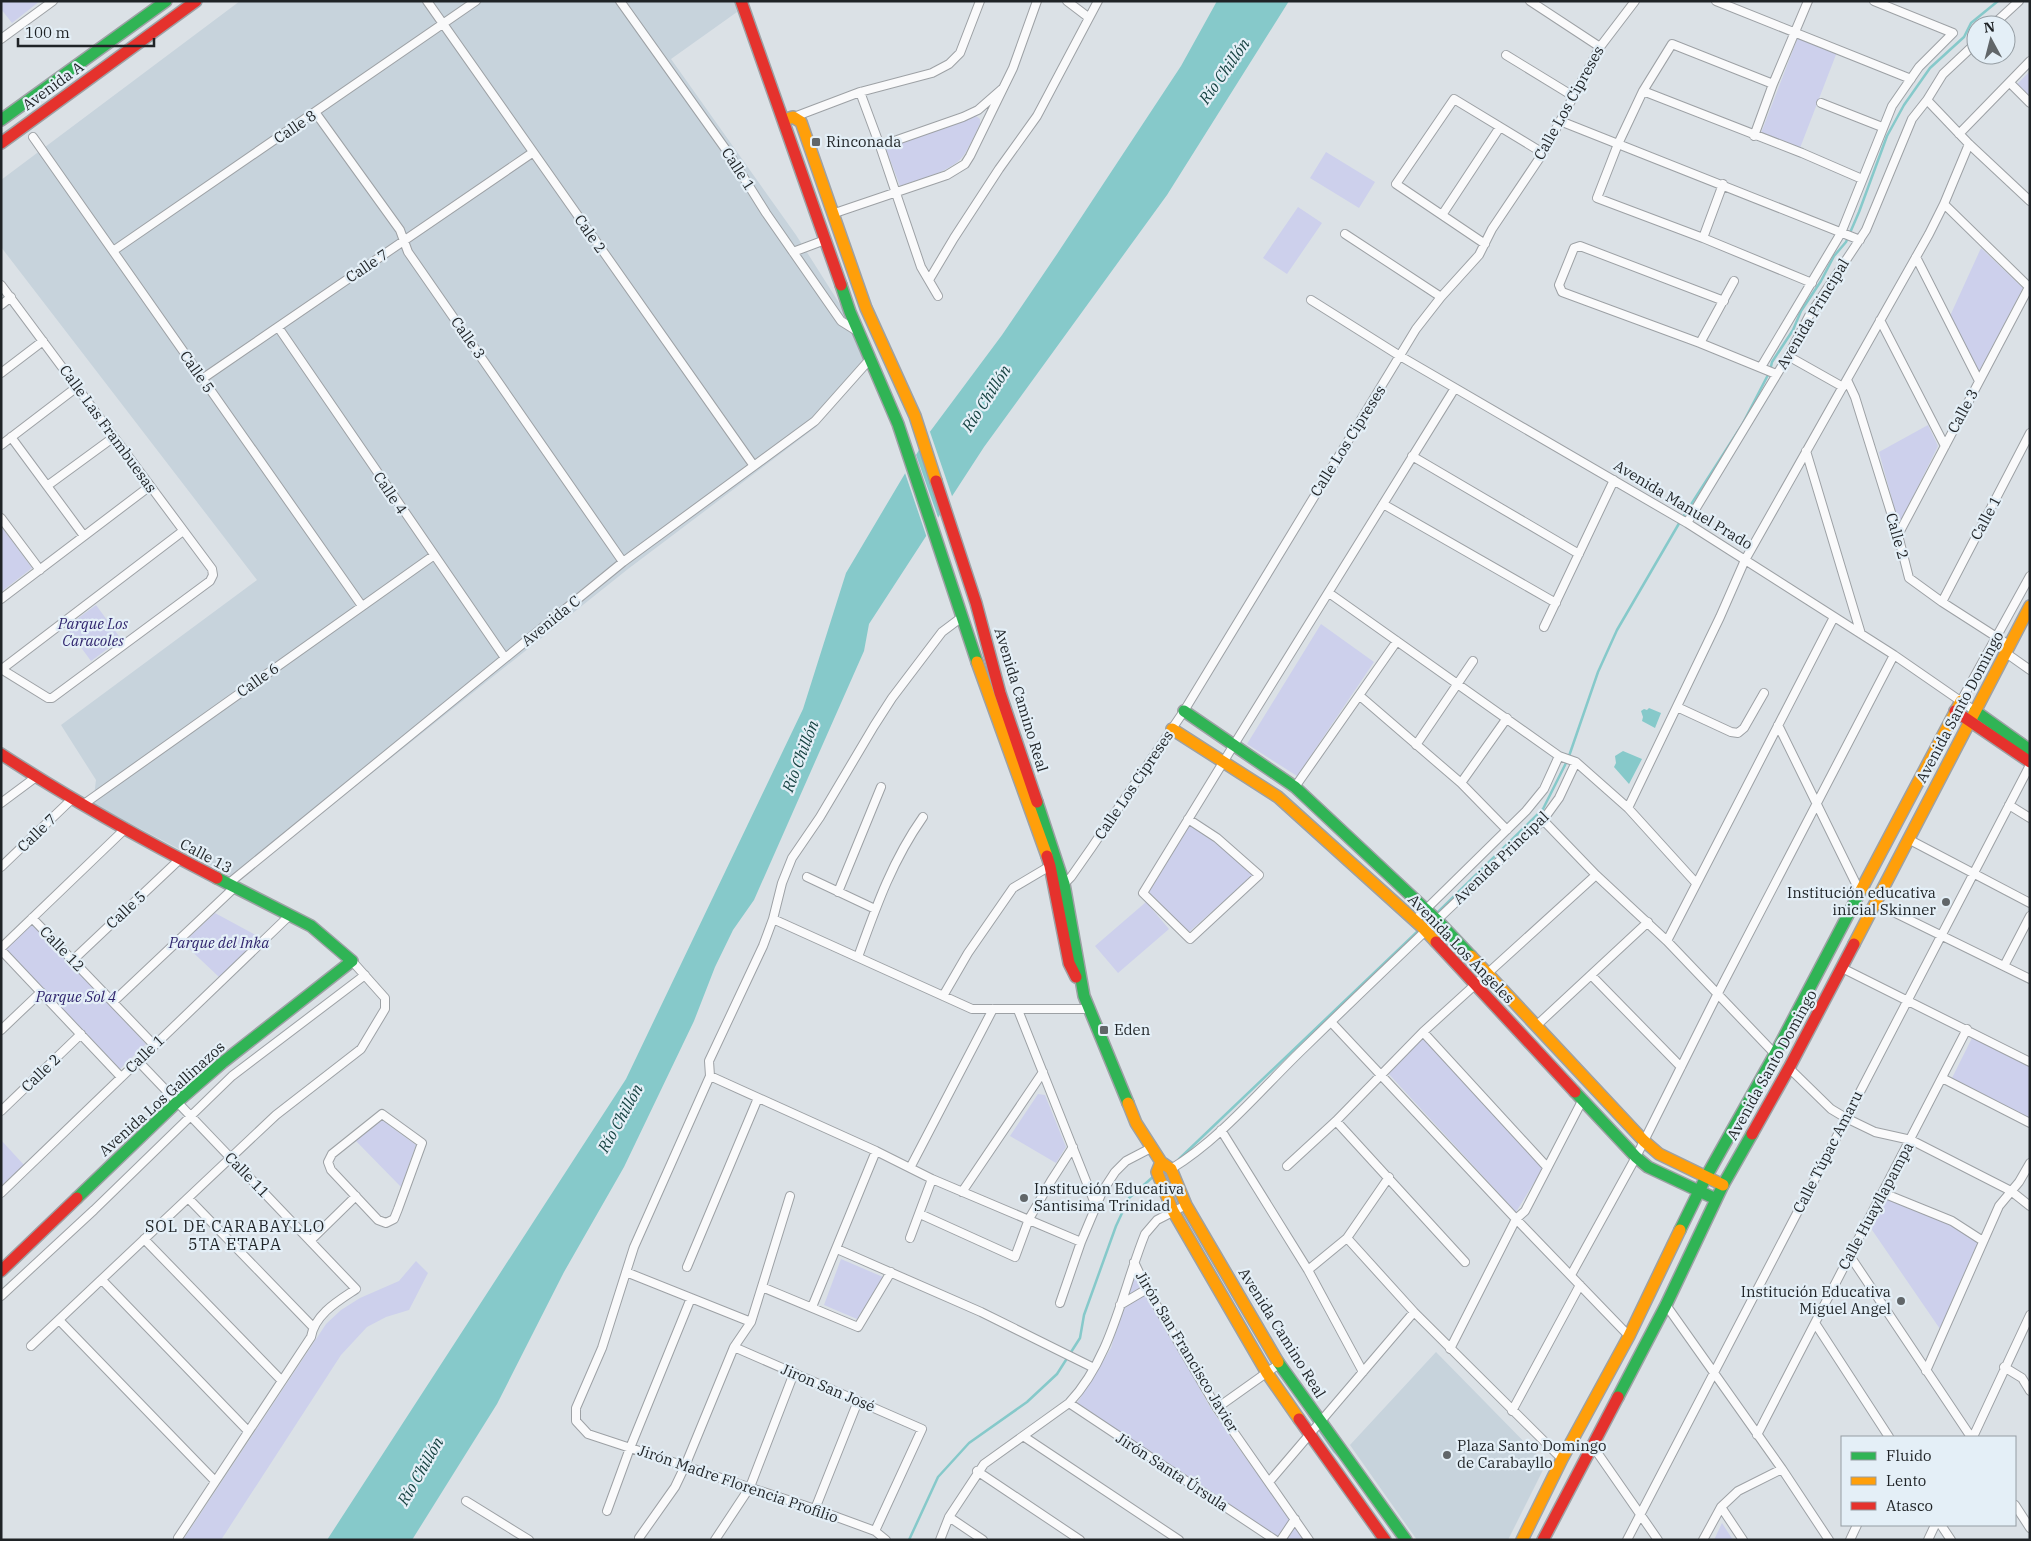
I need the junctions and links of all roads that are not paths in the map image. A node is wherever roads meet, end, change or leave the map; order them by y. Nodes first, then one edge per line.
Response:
1 (53, 1) edge
2 (166, 1) edge
3 (196, 1) edge
4 (427, 1) edge
5 (476, 1) edge
6 (620, 1) edge
7 (741, 1) edge
8 (980, 1) edge
9 (1037, 1) edge
10 (1067, 1) edge
11 (1098, 1) edge
12 (1530, 1) edge
13 (1635, 1) edge
14 (1808, 1) edge
15 (1874, 1) edge
16 (2019, 1) edge
17 (1716, 2) edge
18 (2004, 15) edge
19 (1088, 17) junction
20 (443, 25) junction
21 (1794, 32) junction
22 (1, 38) edge
23 (1600, 47) junction
24 (1966, 52) edge
25 (1506, 55) dead end
26 (2030, 61) edge
27 (1911, 79) junction
28 (2010, 83) junction
29 (1772, 84) junction
30 (1004, 87) junction
31 (1643, 91) junction
32 (860, 92) junction
33 (1573, 96) junction
34 (1927, 100) junction
35 (1821, 103) dead end
36 (2030, 103) edge
37 (315, 112) junction
38 (789, 118) junction
39 (1, 120) edge
40 (1560, 121) junction
41 (1500, 127) junction
42 (1882, 127) junction
43 (1959, 134) junction
44 (1754, 136) junction
45 (33, 137) dead end
46 (1, 143) edge
47 (1618, 144) junction
48 (1969, 144) junction
49 (880, 146) junction
50 (532, 153) junction
51 (1543, 153) junction
52 (1862, 179) junction
53 (1723, 184) junction
54 (896, 192) junction
55 (2030, 201) edge
56 (1944, 204) junction
57 (832, 214) junction
58 (1442, 215) junction
59 (1345, 234) dead end
60 (1850, 236) junction
61 (1702, 238) junction
62 (825, 240) junction
63 (404, 241) junction
64 (1485, 244) junction
65 (113, 252) junction
66 (793, 252) junction
67 (1916, 257) junction
68 (929, 280) junction
69 (1734, 282) dead end
70 (1812, 283) junction
71 (1, 285) edge
72 (2029, 288) edge
73 (938, 296) dead end
74 (1441, 297) junction
75 (11, 298) junction
76 (1311, 300) dead end
77 (1724, 301) junction
78 (1, 304) edge
79 (1880, 320) junction
80 (278, 327) junction
81 (859, 332) junction
82 (43, 341) junction
83 (1700, 343) junction
84 (1400, 356) junction
85 (1788, 356) junction
86 (871, 358) junction
87 (1762, 367) junction
88 (1, 373) edge
89 (1776, 374) junction
90 (202, 379) junction
91 (1979, 381) junction
92 (1845, 383) junction
93 (77, 387) junction
94 (1454, 388) junction
95 (2030, 433) edge
96 (11, 437) junction
97 (114, 437) junction
98 (1, 445) edge
99 (1945, 446) junction
100 (1806, 451) junction
101 (1412, 456) junction
102 (754, 466) junction
103 (1614, 480) junction
104 (47, 486) junction
105 (150, 486) junction
106 (1383, 504) junction
107 (2, 519) edge
108 (1687, 523) junction
109 (183, 531) junction
110 (1898, 535) junction
111 (84, 536) junction
112 (1579, 554) junction
113 (433, 556) junction
114 (1745, 560) junction
115 (623, 562) junction
116 (40, 570) junction
117 (2030, 576) edge
118 (1329, 593) junction
119 (1, 599) edge
120 (1556, 602) junction
121 (1942, 602) junction
122 (362, 606) junction
123 (2030, 606) edge
124 (961, 613) junction
125 (1834, 617) junction
126 (1544, 627) dead end
127 (1861, 634) junction
128 (1996, 636) junction
129 (1397, 641) junction
130 (2007, 649) junction
131 (1894, 655) junction
132 (505, 658) junction
133 (1472, 661) dead end
134 (2, 669) edge
135 (2030, 670) edge
136 (1456, 683) junction
137 (1764, 693) dead end
138 (1360, 696) junction
139 (1958, 706) junction
140 (1677, 707) junction
141 (1184, 712) junction
142 (1972, 716) junction
143 (1507, 718) junction
144 (1778, 725) junction
145 (1172, 729) junction
146 (1416, 745) junction
147 (1235, 746) junction
148 (2030, 750) edge
149 (1, 754) edge
150 (1559, 756) junction
151 (1224, 761) junction
152 (1576, 762) junction
153 (2030, 764) edge
154 (36, 776) junction
155 (1461, 783) junction
156 (1295, 786) junction
157 (881, 787) dead end
158 (73, 798) junction
159 (1, 803) edge
160 (84, 804) junction
161 (1817, 805) junction
162 (2009, 805) junction
163 (1628, 808) junction
164 (923, 817) dead end
165 (2030, 818) edge
166 (1188, 819) junction
167 (1543, 820) junction
168 (126, 828) junction
169 (1507, 830) junction
170 (1908, 839) junction
171 (180, 859) junction
172 (1050, 866) junction
173 (1, 867) edge
174 (1973, 874) junction
175 (1596, 875) junction
176 (806, 877) dead end
177 (1696, 883) junction
178 (1064, 884) junction
179 (231, 886) junction
180 (838, 892) junction
181 (1860, 892) junction
182 (1875, 903) junction
183 (2030, 903) edge
184 (875, 909) junction
185 (1426, 910) junction
186 (290, 915) junction
187 (2030, 916) edge
188 (32, 918) junction
189 (772, 919) junction
190 (1415, 920) junction
191 (1437, 920) junction
192 (1648, 922) junction
193 (1426, 931) junction
194 (1941, 936) junction
195 (1667, 941) junction
196 (1, 949) edge
197 (858, 958) junction
198 (73, 960) junction
199 (352, 961) junction
200 (2004, 966) junction
201 (1842, 968) junction
202 (1487, 974) junction
203 (365, 975) junction
204 (1591, 976) junction
205 (2030, 979) edge
206 (1475, 984) junction
207 (40, 992) junction
208 (1717, 995) junction
209 (943, 996) junction
210 (1084, 996) junction
211 (1908, 1000) junction
212 (113, 1002) junction
213 (993, 1009) junction
214 (1088, 1009) junction
215 (1018, 1010) junction
216 (1331, 1022) junction
217 (1536, 1026) junction
218 (1967, 1029) junction
219 (1, 1030) edge
220 (1423, 1032) junction
221 (81, 1034) junction
222 (154, 1045) junction
223 (1775, 1054) junction
224 (138, 1061) junction
225 (2030, 1062) edge
226 (1681, 1067) junction
227 (1789, 1068) junction
228 (1043, 1072) junction
229 (1381, 1075) junction
230 (710, 1076) junction
231 (121, 1077) junction
232 (1942, 1078) junction
233 (758, 1098) junction
234 (1583, 1099) junction
235 (177, 1102) junction
236 (1, 1111) edge
237 (190, 1115) junction
238 (1846, 1118) junction
239 (1336, 1121) junction
240 (2030, 1123) edge
241 (1220, 1130) junction
242 (1911, 1140) junction
243 (1644, 1141) junction
244 (1073, 1147) junction
245 (1151, 1148) junction
246 (876, 1151) junction
247 (1636, 1157) junction
248 (231, 1158) junction
249 (1160, 1162) junction
250 (2030, 1163) edge
251 (1287, 1166) dead end
252 (1547, 1167) junction
253 (910, 1168) junction
254 (1171, 1169) junction
255 (1388, 1177) junction
256 (1706, 1177) junction
257 (932, 1179) junction
258 (1723, 1185) junction
259 (2011, 1191) junction
260 (962, 1192) junction
261 (1699, 1192) junction
262 (1883, 1192) junction
263 (1, 1193) edge
264 (356, 1196) junction
265 (790, 1196) dead end
266 (188, 1198) junction
267 (1716, 1199) junction
268 (1186, 1205) junction
269 (1096, 1206) junction
270 (2030, 1206) edge
271 (1174, 1211) junction
272 (920, 1214) junction
273 (1029, 1219) junction
274 (1516, 1219) junction
275 (910, 1238) dead end
276 (1347, 1238) junction
277 (144, 1239) junction
278 (310, 1241) junction
279 (1984, 1241) junction
280 (1081, 1242) junction
281 (837, 1249) junction
282 (1850, 1256) junction
283 (1134, 1262) junction
284 (1465, 1262) dead end
285 (687, 1268) dead end
286 (1308, 1270) junction
287 (1, 1271) edge
288 (626, 1272) junction
289 (890, 1272) junction
290 (1571, 1275) junction
291 (102, 1280) junction
292 (1580, 1285) junction
293 (762, 1287) junction
294 (1147, 1289) junction
295 (1, 1296) edge
296 (691, 1298) junction
297 (1060, 1303) dead end
298 (1120, 1305) junction
299 (1666, 1305) junction
300 (812, 1307) junction
301 (1414, 1312) junction
302 (2030, 1315) edge
303 (59, 1320) junction
304 (751, 1322) junction
305 (1816, 1323) junction
306 (313, 1327) junction
307 (1629, 1336) junction
308 (31, 1346) dead end
309 (734, 1348) junction
310 (1450, 1349) junction
311 (1280, 1364) junction
312 (2004, 1367) junction
313 (1094, 1368) junction
314 (1926, 1371) junction
315 (1363, 1372) junction
316 (1714, 1372) junction
317 (794, 1373) junction
318 (1267, 1373) junction
319 (282, 1381) junction
320 (2030, 1391) edge
321 (858, 1401) junction
322 (1068, 1403) junction
323 (1216, 1408) junction
324 (1512, 1411) junction
325 (1320, 1422) junction
326 (248, 1431) junction
327 (1310, 1434) junction
328 (1023, 1436) junction
329 (1757, 1436) junction
330 (1888, 1436) edge
331 (1971, 1436) edge
332 (1972, 1436) edge
333 (1592, 1445) junction
334 (630, 1448) junction
335 (1562, 1459) junction
336 (685, 1466) junction
337 (1782, 1469) junction
338 (977, 1472) junction
339 (215, 1481) junction
340 (1269, 1482) junction
341 (750, 1487) junction
342 (466, 1501) dead end
343 (1721, 1507) junction
344 (2016, 1507) edge
345 (815, 1509) junction
346 (608, 1511) dead end
347 (1641, 1513) junction
348 (949, 1517) junction
349 (1295, 1519) junction
350 (1857, 1526) edge
351 (1934, 1526) edge
352 (1942, 1526) edge
353 (2030, 1528) edge
354 (876, 1535) edge
355 (178, 1538) dead end
356 (639, 1538) dead end
357 (529, 1540) edge
358 (715, 1540) edge
359 (886, 1540) edge
360 (940, 1540) edge
361 (983, 1540) edge
362 (1080, 1540) edge
363 (1178, 1540) edge
364 (1275, 1540) edge
365 (1281, 1540) edge
366 (1309, 1540) edge
367 (1385, 1540) edge
368 (1406, 1540) edge
369 (1522, 1540) edge
370 (1543, 1540) edge
371 (1627, 1540) edge
372 (1658, 1540) edge
373 (1702, 1540) edge
374 (1743, 1540) edge
375 (1829, 1540) edge
376 (1850, 1540) edge
377 (1928, 1540) edge
378 (1951, 1540) edge

1 - 22 street
2 - 39 street, Avenida A
3 - 46 street, Avenida A
4 - 20 street, Cale 2
5 - 20 street, Calle 8
6 - 66 street, Calle 1
7 - 38 street
8 - 32 street
9 - 30 street
10 - 19 street
11 - 19 street
12 - 23 street
13 - 23 street, Calle Los Cipreses
14 - 21 street
15 - 27 street, Avenida Principal
16 - 18 street
17 - 21 street
19 - 68 street
20 - 37 street, Calle 8
20 - 50 street, Cale 2
21 - 27 street
21 - 29 street
23 - 33 street, Calle Los Cipreses
24 - 34 street, Avenida Principal
25 - 33 street
26 - 28 street
27 - 42 street, Avenida Principal
28 - 36 street
28 - 43 street
29 - 31 street
29 - 44 street
30 - 49 street
30 - 54 street
31 - 44 street
31 - 47 street
32 - 38 street
32 - 49 street
33 - 40 street, Calle Los Cipreses
34 - 43 street
34 - 60 street, Avenida Principal
35 - 42 street
37 - 63 street, Calle 3
37 - 65 street, Calle 8
38 - 57 street, Avenida Camino Real
38 - 62 street, Avenida Camino Real
40 - 47 street
40 - 51 street, Calle Los Cipreses
41 - 51 street
41 - 58 street
41 - 58 street
42 - 52 street, Avenida Principal
43 - 48 street
44 - 52 street
45 - 65 street, Calle 5
47 - 53 street
47 - 61 street
48 - 55 street
48 - 56 street
49 - 54 street
50 - 63 street, Calle 7
50 - 102 street, Cale 2
51 - 64 street, Calle Los Cipreses
52 - 60 street, Avenida Principal
53 - 60 street
53 - 61 street
54 - 57 street
54 - 68 street
56 - 67 street
56 - 72 street
57 - 178 street, Avenida Camino Real
58 - 64 street
59 - 74 street
60 - 70 street, Avenida Principal
60 - 85 street, Avenida Principal
61 - 70 street
62 - 66 street
62 - 81 street, Avenida Camino Real
63 - 80 street, Calle 7
63 - 115 street, Calle 3
64 - 74 street, Calle Los Cipreses
65 - 90 street, Calle 5
66 - 81 street, Calle 1
67 - 79 street
67 - 91 street
68 - 73 street
69 - 77 street
70 - 87 street, Avenida Principal
71 - 75 street, Calle Las Frambuesas
72 - 91 street, Calle 3
74 - 84 street, Calle Los Cipreses
75 - 78 street
75 - 82 street, Calle Las Frambuesas
76 - 84 street, Avenida Manuel Prado
77 - 83 street
77 - 83 street
79 - 92 street
79 - 99 street
80 - 90 street, Calle 7
80 - 113 street, Calle 4
81 - 86 street, Avenida Camino Real
82 - 88 street
82 - 93 street, Calle Las Frambuesas
83 - 87 street
84 - 94 street, Avenida Manuel Prado
84 - 141 street, Calle Los Cipreses
85 - 89 street, Avenida Principal
85 - 92 street
86 - 102 street, Avenida C
86 - 124 street, Avenida Camino Real
87 - 89 street
89 - 108 street, Avenida Principal
90 - 122 street, Calle 5
91 - 99 street, Calle 3
92 - 100 street
92 - 110 street, Calle 2
93 - 96 street
93 - 97 street, Calle Las Frambuesas
94 - 101 street
94 - 103 street, Avenida Manuel Prado
95 - 121 street, Calle 1
96 - 98 street
96 - 104 street
97 - 104 street
97 - 105 street, Calle Las Frambuesas
99 - 110 street, Calle 3
100 - 114 street
100 - 127 street
101 - 106 street
101 - 112 street
102 - 115 street, Avenida C
103 - 108 street, Avenida Manuel Prado
103 - 112 street
104 - 111 street
105 - 109 street, Calle Las Frambuesas
105 - 111 street
106 - 118 street
106 - 120 street
107 - 116 street
108 - 114 street, Avenida Manuel Prado
109 - 134 street
109 - 134 street, Calle Las Frambuesas
110 - 121 street, Calle 2
111 - 116 street
112 - 120 street
113 - 122 street, Calle 6
113 - 132 street, Calle 4
114 - 125 street, Avenida Manuel Prado
114 - 140 street
115 - 132 street, Avenida C
116 - 119 street
117 - 128 street
118 - 129 street
118 - 147 street
120 - 126 street
121 - 128 street, Calle 2
122 - 160 street, Calle 6
123 - 130 street, Avenida Santo Domingo
124 - 172 street, Avenida Camino Real
124 - 189 street
125 - 127 street, Avenida Manuel Prado
125 - 144 street
127 - 131 street, Avenida Manuel Prado
128 - 130 street, Calle 2
128 - 139 street
129 - 136 street
129 - 138 street
130 - 135 street, Calle 2
130 - 142 street, Avenida Santo Domingo
131 - 139 street, Avenida Manuel Prado
131 - 161 street
132 - 179 street, Avenida C
133 - 136 street
136 - 143 street
136 - 146 street
137 - 140 street
138 - 146 street
138 - 156 street
139 - 142 street, Avenida Manuel Prado
139 - 181 street, Avenida Santo Domingo
140 - 163 street
141 - 145 street, Calle Los Cipreses
141 - 147 street, Avenida Los Ángeles
142 - 148 street, Avenida Manuel Prado
142 - 153 street, Avenida Manuel Prado
142 - 170 street, Avenida Santo Domingo
143 - 150 street
143 - 155 street
144 - 161 street
144 - 177 street
145 - 151 street, Avenida Los Ángeles
145 - 178 street, Calle Los Cipreses
146 - 155 street
147 - 151 street
147 - 156 street, Avenida Los Ángeles
149 - 154 street, Calle 13
150 - 152 street
150 - 169 street, Avenida Principal
151 - 166 street
151 - 190 street, Avenida Los Ángeles
152 - 163 street
152 - 167 street, Avenida Principal
153 - 162 street, Calle Túpac Amaru
154 - 158 street, Calle 13
154 - 159 street
155 - 169 street
156 - 185 street, Avenida Los Ángeles
157 - 180 street
158 - 160 street, Calle 13
158 - 173 street, Calle 7
160 - 168 street, Calle 13
161 - 181 street
161 - 208 street
162 - 165 street
162 - 174 street, Calle Túpac Amaru
163 - 177 street
164 - 184 street
166 - 166 street
167 - 175 street
167 - 191 street, Avenida Principal
168 - 171 street, Calle 13
168 - 188 street
169 - 185 street, Avenida Principal
170 - 174 street
170 - 182 street, Avenida Santo Domingo
171 - 179 street, Calle 13
171 - 198 street, Calle 5
172 - 209 street
172 - 210 street, Avenida Camino Real
174 - 183 street
174 - 194 street, Calle Túpac Amaru
175 - 192 street
175 - 202 street
176 - 180 street
177 - 195 street
178 - 210 street, Avenida Camino Real
179 - 186 street, Calle 13
179 - 212 street
180 - 184 street
181 - 223 street, Avenida Santo Domingo
182 - 194 street
182 - 201 street, Avenida Santo Domingo
184 - 197 street
185 - 190 street, Avenida Principal
185 - 191 street, Avenida Los Ángeles
186 - 199 street, Calle 13
186 - 222 street, Calle 1
187 - 200 street
188 - 196 street
188 - 198 street, Calle 12
189 - 197 street
189 - 230 street
190 - 193 street, Avenida Los Ángeles
191 - 193 street, Avenida Principal
191 - 202 street, Avenida Los Ángeles
192 - 195 street
192 - 204 street
193 - 206 street, Avenida Los Ángeles
193 - 216 street, Avenida Principal
194 - 200 street
194 - 211 street, Calle Túpac Amaru
195 - 208 street
196 - 207 street
197 - 209 street
198 - 212 street, Calle 12
199 - 203 street, Calle 13
199 - 235 street, Avenida Los Gallinazos
200 - 205 street
201 - 211 street
201 - 227 street, Avenida Santo Domingo
202 - 206 street
202 - 217 street, Avenida Los Ángeles
203 - 237 street
203 - 248 street, Calle 13
204 - 217 street
204 - 226 street
206 - 220 street
206 - 234 street, Avenida Los Ángeles
207 - 219 street
207 - 221 street
208 - 223 street
208 - 226 street
209 - 213 street
210 - 214 street, Avenida Camino Real
211 - 218 street
211 - 238 street, Calle Túpac Amaru
212 - 222 street, Calle 12
213 - 215 street
213 - 253 street
214 - 215 street
214 - 245 street, Avenida Camino Real
215 - 228 street
216 - 229 street
216 - 241 street, Avenida Principal
217 - 243 street, Avenida Los Ángeles
218 - 225 street
218 - 232 street, Calle Huayllapampa
220 - 229 street
220 - 252 street
221 - 231 street
221 - 236 street, Calle 2
222 - 224 street, Calle 1
223 - 256 street, Avenida Santo Domingo
224 - 231 street, Calle 1
224 - 235 street, Calle 11
226 - 243 street
227 - 238 street
227 - 258 street, Avenida Santo Domingo
228 - 244 street
228 - 260 street
229 - 239 street
229 - 274 street
230 - 233 street
230 - 288 street
231 - 263 street, Calle 1
232 - 240 street
232 - 242 street, Calle Huayllapampa
233 - 246 street
233 - 285 street
234 - 247 street, Avenida Los Ángeles
234 - 252 street
235 - 237 street, Calle 11
235 - 287 street, Avenida Los Gallinazos
237 - 248 street, Calle 11
237 - 295 street
238 - 242 street
238 - 316 street, Calle Túpac Amaru
239 - 251 street
239 - 255 street
241 - 254 street, Avenida Principal
241 - 286 street
242 - 259 street
242 - 262 street, Calle Huayllapampa
243 - 247 street
243 - 256 street, Avenida Los Ángeles
244 - 269 street
244 - 273 street
245 - 249 street, Avenida Camino Real
245 - 269 street
246 - 253 street
246 - 281 street
247 - 261 street, Avenida Los Ángeles
247 - 290 street
248 - 266 street
248 - 278 street, Calle 11
249 - 254 street, Avenida Camino Real
249 - 271 street, Avenida Camino Real
250 - 259 street
252 - 274 street
253 - 257 street
254 - 268 street, Avenida Camino Real
255 - 276 street
255 - 284 street
256 - 258 street, Avenida Los Ángeles
256 - 261 street, Avenida Santo Domingo
257 - 260 street
257 - 272 street
258 - 267 street, Avenida Santo Domingo
259 - 270 street
259 - 279 street
260 - 273 street
261 - 267 street, Avenida Los Ángeles
261 - 307 street, Avenida Santo Domingo
262 - 279 street
262 - 282 street, Calle Huayllapampa
264 - 264 street
264 - 278 street
265 - 293 street
266 - 277 street
266 - 306 street
267 - 299 street, Avenida Santo Domingo
268 - 271 street
268 - 311 street, Avenida Camino Real
269 - 280 street
271 - 283 street
271 - 318 street, Avenida Camino Real
272 - 273 street
272 - 275 street
273 - 280 street
274 - 290 street
274 - 310 street
276 - 286 street
276 - 301 street
277 - 291 street
277 - 319 street
278 - 306 street, Calle 11
279 - 314 street
280 - 297 street
281 - 289 street
281 - 300 street
282 - 305 street, Calle Huayllapampa
282 - 314 street
283 - 294 street, Jirón San Francisco Javier
283 - 298 street
286 - 315 street
288 - 296 street
288 - 334 street, Jirón Madre Florencia Profilio
289 - 300 street
289 - 313 street
290 - 292 street
291 - 303 street
291 - 326 street
292 - 307 street
292 - 324 street
293 - 300 street
293 - 304 street
294 - 298 street
294 - 323 street, Jirón San Francisco Javier
296 - 304 street
296 - 334 street
298 - 313 street
299 - 316 street
299 - 333 street, Avenida Santo Domingo
301 - 310 street
301 - 315 street
302 - 312 street
303 - 308 street
303 - 339 street
304 - 309 street
305 - 329 street, Calle Huayllapampa
305 - 330 street
306 - 319 street
307 - 335 street, Avenida Santo Domingo
309 - 317 street, Jiron San José
309 - 336 street
310 - 324 street
311 - 318 street
311 - 325 street, Avenida Camino Real
312 - 320 street
312 - 332 street
313 - 322 street
314 - 331 street
315 - 325 street
316 - 329 street
316 - 347 street, Calle Túpac Amaru
317 - 321 street, Jiron San José
317 - 341 street
318 - 323 street
318 - 327 street, Avenida Camino Real
319 - 326 street
321 - 345 street
321 - 354 street, Jiron San José
322 - 328 street
322 - 364 street, Jirón Santa Úrsula
323 - 340 street, Jirón San Francisco Javier
324 - 335 street
325 - 327 street
325 - 368 street, Avenida Camino Real
326 - 339 street
327 - 340 street
327 - 367 street, Avenida Camino Real
328 - 338 street
328 - 363 street
329 - 337 street
333 - 347 street
333 - 370 street, Avenida Santo Domingo
334 - 336 street, Jirón Madre Florencia Profilio
334 - 346 street
335 - 369 street, Avenida Santo Domingo
336 - 341 street, Jirón Madre Florencia Profilio
336 - 356 street
337 - 343 street
337 - 375 street
338 - 348 street
338 - 362 street
339 - 355 street
340 - 349 street, Jirón San Francisco Javier
341 - 345 street, Jirón Madre Florencia Profilio
341 - 358 street
342 - 357 street
343 - 373 street
343 - 374 street
344 - 353 street
345 - 354 street, Jirón Madre Florencia Profilio
347 - 371 street, Calle Túpac Amaru
347 - 372 street
348 - 360 street
348 - 361 street
349 - 365 street
349 - 366 street, Jirón San Francisco Javier
350 - 376 street
351 - 377 street
352 - 378 street
354 - 359 street, Jirón Madre Florencia Profilio

